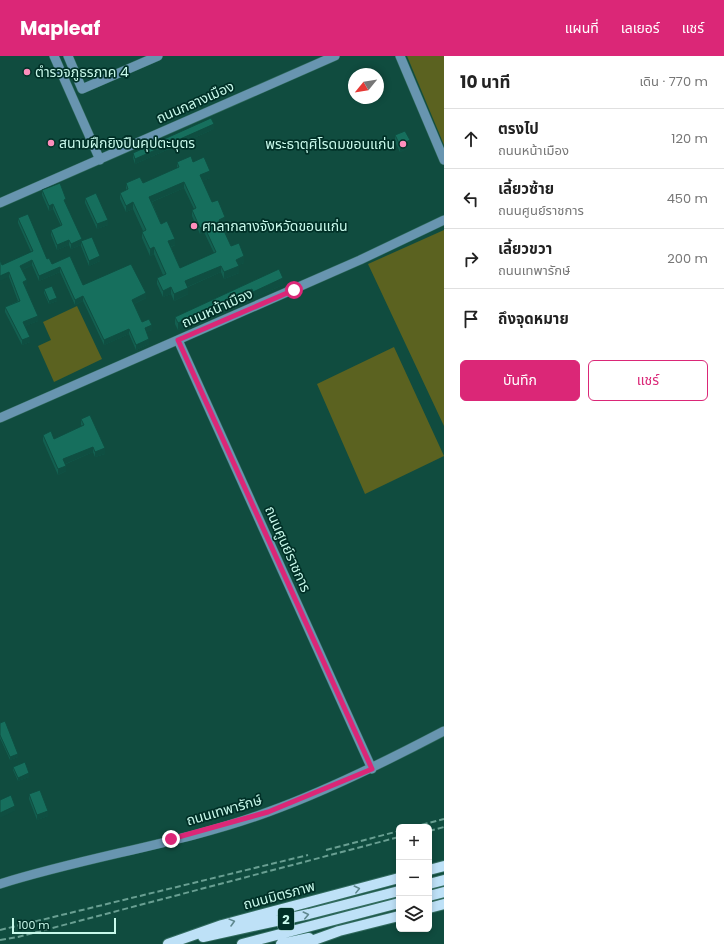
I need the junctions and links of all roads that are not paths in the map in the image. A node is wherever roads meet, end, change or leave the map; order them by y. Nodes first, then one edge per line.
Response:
1 (54, 56) edge
2 (68, 56) edge
3 (158, 56) edge
4 (335, 56) edge
5 (400, 56) edge
6 (100, 160) junction
7 (444, 160) edge
8 (0, 203) edge
9 (444, 220) edge
10 (178, 340) junction
11 (0, 418) edge
12 (444, 731) edge
13 (372, 769) junction
14 (444, 866) edge
15 (432, 869) edge
16 (396, 879) edge
17 (444, 880) edge
18 (432, 883) edge
19 (0, 884) edge
20 (396, 892) edge
21 (444, 892) edge
22 (432, 895) edge
23 (396, 904) edge
24 (444, 904) edge
25 (432, 907) edge
26 (396, 917) edge
27 (338, 931) junction
28 (168, 944) edge
29 (172, 944) edge
30 (242, 944) edge
31 (281, 944) edge
32 (303, 944) edge

1 - 6 street
2 - 3 street
4 - 6 street, ถนนกลางเมือง
5 - 7 street
6 - 8 street, ถนนกลางเมือง
9 - 10 street, ถนนหน้าเมือง
10 - 11 street, ถนนหน้าเมือง
10 - 13 street, ถนนศูนย์ราชการ
12 - 13 street, ถนนเทพารักษ์
13 - 19 street, ถนนเทพารักษ์
14 - 15 main road
28 -> 16 main road, ถนนมิตรภาพ / 2
17 - 18 main road
29 -> 20 main road, ถนนมิตรภาพ / 2
21 - 22 main road
23 - 30 main road, 2
24 - 25 main road
26 - 27 main road, 2
27 - 31 main road
27 - 32 main road, 2

